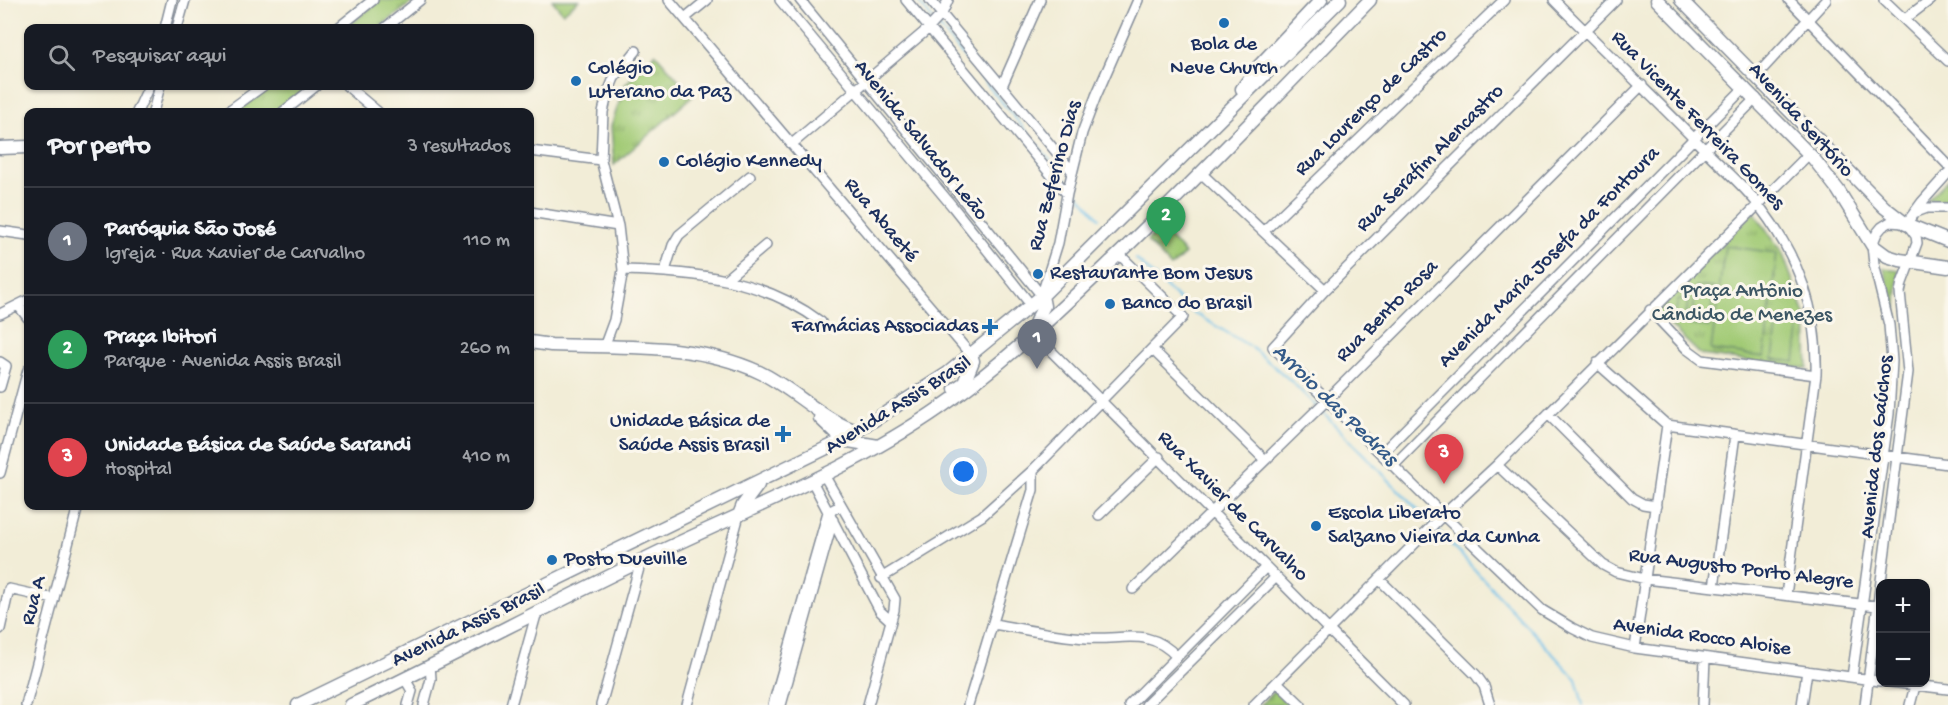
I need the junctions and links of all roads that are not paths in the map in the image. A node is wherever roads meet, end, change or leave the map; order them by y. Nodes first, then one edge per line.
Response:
1 (172, 0) edge
2 (373, 0) edge
3 (420, 0) edge
4 (669, 0) edge
5 (707, 0) edge
6 (780, 0) edge
7 (801, 0) edge
8 (906, 0) edge
9 (930, 0) edge
10 (948, 0) edge
11 (1040, 0) edge
12 (1138, 0) edge
13 (1322, 0) edge
14 (1340, 0) edge
15 (1370, 0) edge
16 (1504, 0) edge
17 (1554, 0) edge
18 (1616, 0) edge
19 (1657, 0) edge
20 (1681, 0) edge
21 (1789, 0) edge
22 (1826, 0) edge
23 (1884, 0) edge
24 (1930, 0) edge
25 (182, 1) edge
26 (685, 18) junction
27 (1808, 20) junction
28 (1905, 20) junction
29 (936, 21) junction
30 (166, 24) edge
31 (178, 24) edge
32 (343, 24) edge
33 (390, 24) edge
34 (1586, 32) junction
35 (636, 51) dead end
36 (1948, 61) edge
37 (1757, 75) junction
38 (867, 81) junction
39 (1642, 85) junction
40 (1002, 86) junction
41 (1745, 87) junction
42 (147, 90) edge
43 (159, 90) edge
44 (257, 90) edge
45 (311, 90) edge
46 (351, 90) edge
47 (856, 90) junction
48 (1756, 98) junction
49 (139, 108) edge
50 (154, 108) edge
51 (233, 108) edge
52 (288, 108) edge
53 (373, 108) edge
54 (1221, 119) junction
55 (1694, 138) junction
56 (792, 144) junction
57 (24, 147) edge
58 (0, 148) edge
59 (1705, 150) junction
60 (534, 152) edge
61 (1809, 154) junction
62 (601, 160) junction
63 (1948, 165) edge
64 (1201, 173) junction
65 (1948, 173) edge
66 (1071, 174) junction
67 (750, 176) dead end
68 (1067, 192) junction
69 (963, 198) junction
70 (1759, 205) junction
71 (953, 207) junction
72 (1948, 207) edge
73 (534, 213) edge
74 (1914, 213) junction
75 (1906, 224) junction
76 (618, 226) junction
77 (0, 231) edge
78 (1264, 231) junction
79 (24, 234) edge
80 (1948, 241) edge
81 (766, 245) dead end
82 (1872, 245) junction
83 (1119, 254) junction
84 (1910, 261) junction
85 (1948, 267) edge
86 (623, 270) junction
87 (665, 271) junction
88 (726, 279) junction
89 (1325, 290) junction
90 (1543, 291) junction
91 (1042, 296) junction
92 (24, 302) edge
93 (1554, 302) junction
94 (18, 305) junction
95 (1031, 305) junction
96 (1650, 310) junction
97 (24, 313) edge
98 (0, 314) edge
99 (821, 321) dead end
100 (1904, 323) junction
101 (1889, 325) junction
102 (1034, 334) junction
103 (534, 342) edge
104 (604, 347) junction
105 (1273, 347) joint
106 (1152, 349) junction
107 (970, 355) junction
108 (0, 362) edge
109 (1598, 363) junction
110 (1816, 375) junction
111 (0, 387) edge
112 (793, 392) junction
113 (24, 400) edge
114 (1101, 400) junction
115 (1326, 401) junction
116 (940, 408) junction
117 (1548, 414) junction
118 (1667, 425) junction
119 (858, 431) junction
120 (1735, 435) junction
121 (843, 440) junction
122 (1807, 444) junction
123 (878, 446) junction
124 (1381, 454) junction
125 (1883, 455) junction
126 (1897, 457) junction
127 (1159, 458) junction
128 (1265, 460) junction
129 (1948, 464) edge
130 (1497, 465) junction
131 (1393, 466) junction
132 (1033, 470) junction
133 (0, 473) edge
134 (824, 475) junction
135 (760, 481) junction
136 (812, 481) junction
137 (1656, 506) junction
138 (77, 510) edge
139 (842, 510) junction
140 (1212, 511) junction
141 (739, 515) junction
142 (1099, 515) dead end
143 (831, 516) junction
144 (1442, 517) junction
145 (641, 561) junction
146 (1266, 567) junction
147 (1276, 577) junction
148 (881, 578) junction
149 (1379, 579) junction
150 (1645, 579) junction
151 (1881, 579) edge
152 (1714, 587) junction
153 (1133, 589) dead end
154 (1786, 595) junction
155 (54, 599) junction
156 (1862, 604) junction
157 (1876, 606) edge
158 (536, 615) junction
159 (1876, 615) edge
160 (891, 621) junction
161 (993, 624) junction
162 (0, 629) edge
163 (1328, 629) junction
164 (1635, 648) junction
165 (408, 653) junction
166 (791, 657) junction
167 (1177, 657) junction
168 (1705, 658) junction
169 (430, 665) junction
170 (1807, 671) junction
171 (1163, 672) junction
172 (1852, 677) junction
173 (405, 679) junction
174 (1869, 680) junction
175 (1172, 681) junction
176 (1876, 681) edge
177 (1276, 682) junction
178 (1911, 687) edge
179 (1930, 687) edge
180 (1948, 689) edge
181 (26, 705) edge
182 (298, 705) edge
183 (351, 705) edge
184 (408, 705) edge
185 (424, 705) edge
186 (511, 705) edge
187 (601, 705) edge
188 (687, 705) edge
189 (773, 705) edge
190 (781, 705) edge
191 (868, 705) edge
192 (968, 705) edge
193 (1129, 705) edge
194 (1146, 705) edge
195 (1254, 705) edge
196 (1301, 705) edge
197 (1404, 705) edge
198 (1490, 705) edge
199 (1703, 705) edge
200 (1802, 705) edge
201 (1866, 705) edge
202 (1910, 705) edge

1 - 30 street
2 - 32 street
3 - 33 street
4 - 26 street, Rua Abaeté
5 - 26 street
6 - 47 street, Avenida Salvador Leão
7 - 38 street, Avenida Salvador Leão
8 - 29 street
9 - 29 street
10 - 29 street
11 - 40 street
12 - 66 street, Rua Zeferino Dias
13 - 54 main road, Avenida Assis Brasil
14 - 54 main road, Avenida Assis Brasil
15 - 64 main road, Avenida Assis Brasil
16 - 78 street, Rua Lourenço de Castro
17 - 34 street, Rua Vicente Ferreira Gomes
18 - 34 street, Rua Serafim Alencastro
19 - 41 main road, Avenida Sertório
20 - 37 main road, Avenida Sertório
21 - 27 street
22 - 27 street
23 - 28 street
24 - 28 street
25 - 31 street
26 - 56 street, Rua Abaeté
27 - 37 street
27 - 63 street
28 - 36 street
29 - 38 street
29 - 40 street
29 - 68 street
34 - 39 street, Rua Vicente Ferreira Gomes
34 - 89 street, Rua Serafim Alencastro
35 - 62 street
37 - 75 main road, Avenida Sertório
38 - 47 street
38 - 69 street, Avenida Salvador Leão
39 - 55 street, Rua Vicente Ferreira Gomes
39 - 115 street, Rua Bento Rosa
40 - 66 street
41 - 48 main road, Avenida Sertório
41 - 55 street, Avenida Maria Josefa da Fontoura
42 - 49 street
43 - 50 street
44 - 51 street
45 - 52 street
46 - 53 street
47 - 56 street
47 - 71 street, Avenida Salvador Leão
48 - 59 street, Avenida Maria Josefa da Fontoura
48 - 61 main road, Avenida Sertório
54 - 91 main road, Avenida Assis Brasil
55 - 59 street, Rua Vicente Ferreira Gomes
55 - 90 street, Avenida Maria Josefa da Fontoura
56 - 107 street, Rua Abaeté
57 - 58 main road
59 - 70 street, Rua Vicente Ferreira Gomes
59 - 93 street, Avenida Maria Josefa da Fontoura
60 - 62 street
61 - 70 street
61 - 82 main road, Avenida Sertório
62 - 76 street
64 - 78 street
64 - 83 main road, Avenida Assis Brasil
65 - 74 street
66 - 68 street, Rua Zeferino Dias
67 - 87 street
68 - 91 street, Rua Zeferino Dias
69 - 71 street
69 - 91 street, Avenida Salvador Leão
70 - 96 street
70 - 110 street, Rua Vicente Ferreira Gomes
71 - 95 street, Avenida Salvador Leão
72 - 74 street
73 - 76 street
74 - 75 street
75 - 80 main road, Avenida Sertório
75 - 82 street
75 - 84 street, Avenida dos Gaúchos
76 - 86 street
77 - 79 street
78 - 89 street
81 - 88 street
82 - 84 main road
82 - 101 street, Avenida dos Gaúchos
83 - 102 main road, Avenida Assis Brasil
83 - 106 street
84 - 85 main road
84 - 100 street, Avenida dos Gaúchos
86 - 87 street
86 - 104 street
87 - 88 street
88 - 99 street
89 - 105 street, Rua Serafim Alencastro
90 - 93 street
90 - 124 street, Avenida Maria Josefa da Fontoura
91 - 95 main road, Avenida Assis Brasil
91 - 102 main road
92 - 94 street
93 - 131 street, Avenida Maria Josefa da Fontoura
94 - 97 street
94 - 98 street
95 - 107 main road, Avenida Assis Brasil
96 - 109 street
96 - 110 street
100 - 101 street
100 - 126 street, Avenida dos Gaúchos
101 - 125 street, Avenida dos Gaúchos
102 - 114 street, Rua Xavier de Carvalho
102 - 116 main road, Avenida Assis Brasil
103 - 104 main road
104 - 112 main road
105 - 115 street, Avenida Rocco Aloise
106 - 114 street
106 - 128 street
107 - 116 main road
107 - 119 main road, Avenida Assis Brasil
108 - 111 street
109 - 117 street
109 - 118 street
110 - 122 street, Rua Vicente Ferreira Gomes
112 - 119 main road
112 - 121 main road
113 - 133 street
114 - 127 street, Rua Xavier de Carvalho
114 - 132 street
115 - 124 street, Avenida Rocco Aloise
115 - 128 street, Rua Bento Rosa
116 - 123 main road, Avenida Assis Brasil
117 - 130 street
117 - 137 street
118 - 120 street
118 - 137 street
119 - 121 main road, Avenida Assis Brasil
120 - 122 street
120 - 152 street
121 - 123 main road
121 - 135 main road, Avenida Assis Brasil
122 - 125 street
122 - 154 street, Rua Vicente Ferreira Gomes
123 - 134 main road, Avenida Assis Brasil
124 - 131 street, Avenida Rocco Aloise
125 - 126 street
125 - 156 street, Avenida dos Gaúchos
126 - 129 street
126 - 151 street, Avenida dos Gaúchos
127 - 140 street, Rua Xavier de Carvalho
127 - 142 street
128 - 140 street, Rua Bento Rosa
130 - 144 street
130 - 150 street, Rua Augusto Porto Alegre
131 - 144 street, Avenida Rocco Aloise
132 - 148 street
132 - 161 street
134 - 136 main road, Avenida Assis Brasil
134 - 139 street
135 - 141 main road
135 - 165 main road, Avenida Assis Brasil
136 - 141 main road, Avenida Assis Brasil
136 - 143 street
137 - 150 street
138 - 155 street, Rua A
139 - 143 street
139 - 148 street
140 - 146 street, Rua Xavier de Carvalho
140 - 153 street, Rua Bento Rosa
141 - 145 main road, Avenida Assis Brasil
141 - 188 street
143 - 160 street
143 - 166 street
144 - 149 street
144 - 164 street, Avenida Rocco Aloise
145 - 158 main road, Avenida Assis Brasil
145 - 187 street
146 - 147 street, Rua Xavier de Carvalho
146 - 167 street
147 - 163 street, Rua Xavier de Carvalho
147 - 175 street
148 - 160 street
149 - 163 street
149 - 198 street
150 - 152 street, Rua Augusto Porto Alegre
150 - 164 street
152 - 154 street, Rua Augusto Porto Alegre
154 - 156 street, Rua Augusto Porto Alegre
155 - 162 street
155 - 181 street, Rua A
156 - 157 street, Rua Augusto Porto Alegre
156 - 172 street, Avenida dos Gaúchos
158 - 169 main road, Avenida Assis Brasil
158 - 186 street
159 - 174 street, Avenida dos Gaúchos
160 - 191 street
161 - 167 street
161 - 192 street
163 - 177 street
163 - 197 street, Rua Xavier de Carvalho
164 - 168 street, Avenida Rocco Aloise
165 - 169 main road
165 - 182 main road, Avenida Assis Brasil
166 - 189 street
166 - 190 street
167 - 171 street
168 - 170 street, Avenida Rocco Aloise
168 - 199 street
169 - 173 main road, Avenida Assis Brasil
169 - 185 street
170 - 172 street, Avenida Rocco Aloise
170 - 200 street
171 - 175 street
171 - 193 street
172 - 174 street, Avenida Rocco Aloise
173 - 183 main road, Avenida Assis Brasil
173 - 184 street
174 - 176 street, Avenida Rocco Aloise
174 - 201 street, Avenida dos Gaúchos
175 - 194 street
177 - 195 street
177 - 196 street
178 - 202 street
179 - 180 street

